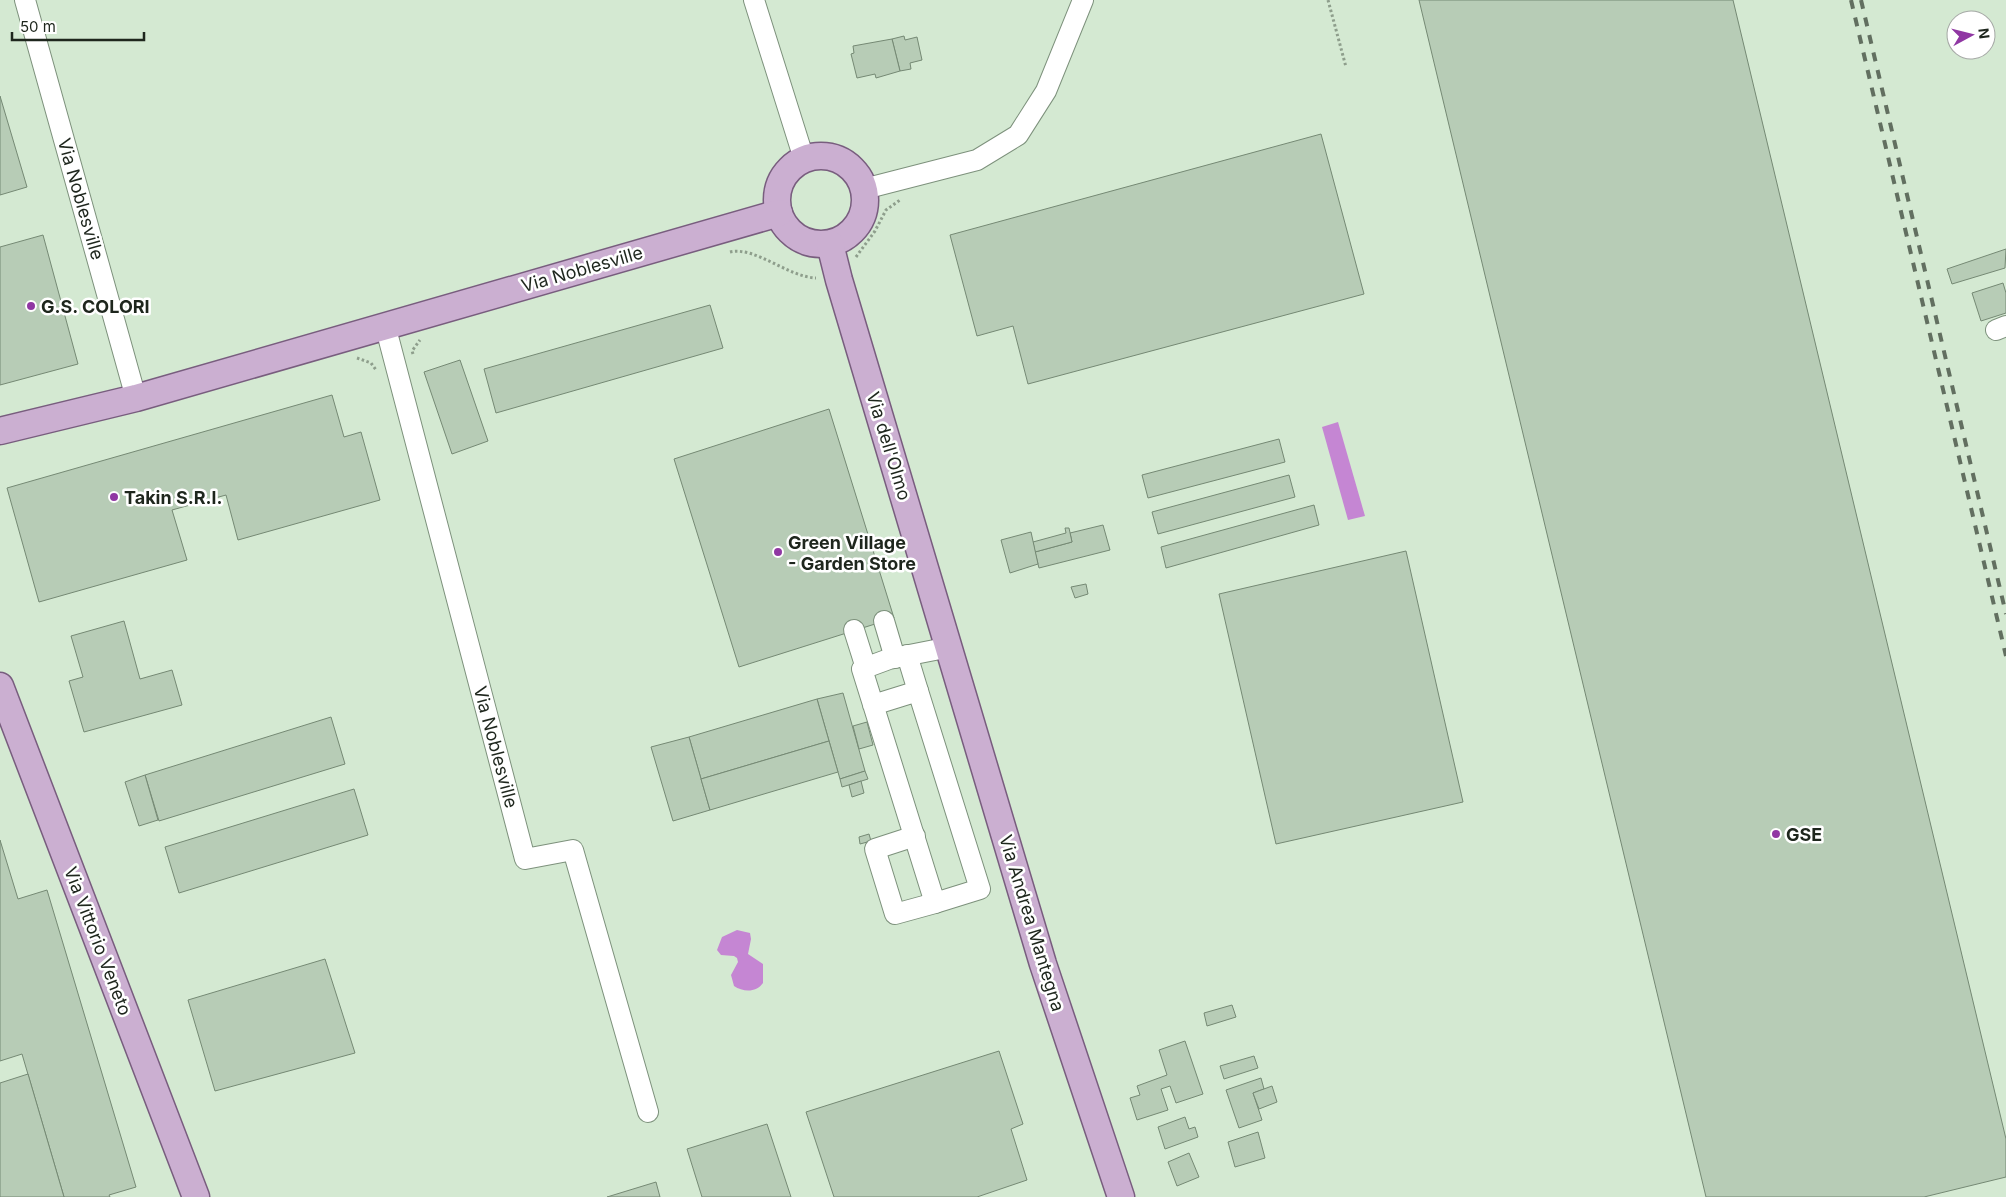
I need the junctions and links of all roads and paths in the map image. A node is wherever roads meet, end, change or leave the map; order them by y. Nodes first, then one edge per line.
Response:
1 (25, 0) edge
2 (754, 0) edge
3 (1083, 0) edge
4 (1328, 0) edge
5 (1346, 68) dead end
6 (804, 159) junction
7 (864, 189) junction
8 (779, 213) junction
9 (830, 244) junction
10 (724, 253) dead end
11 (822, 278) dead end
12 (385, 325) junction
13 (427, 335) dead end
14 (413, 358) dead end
15 (136, 398) junction
16 (0, 431) edge
17 (884, 621) dead end
18 (854, 630) dead end
19 (950, 647) junction
20 (901, 657) junction
21 (866, 668) junction
22 (0, 686) edge
23 (918, 690) junction
24 (873, 705) junction
25 (914, 836) junction
26 (935, 902) junction
27 (648, 1112) dead end
28 (196, 1197) edge
29 (1122, 1197) edge

1 - 15 street, Via Noblesville
2 - 6 street
3 - 7 street
4 - 5 path
6 - 7 main road
6 - 8 main road
7 - 9 main road
8 - 9 main road
8 - 12 main road, Via Noblesville
9 - 19 main road, Via dell'Olmo
10 - 11 path
12 - 15 main road, Via Noblesville
12 - 27 street, Via Noblesville
13 - 14 path
15 - 16 main road, Via Noblesville
17 - 20 street
18 - 21 street
19 - 20 street
19 - 29 main road, Via Andrea Mantegna
20 - 21 street
20 - 23 street
21 - 24 street
22 - 28 main road, Via Vittorio Veneto
23 - 24 street
23 - 26 street
24 - 25 street
25 - 26 street
25 - 26 street

